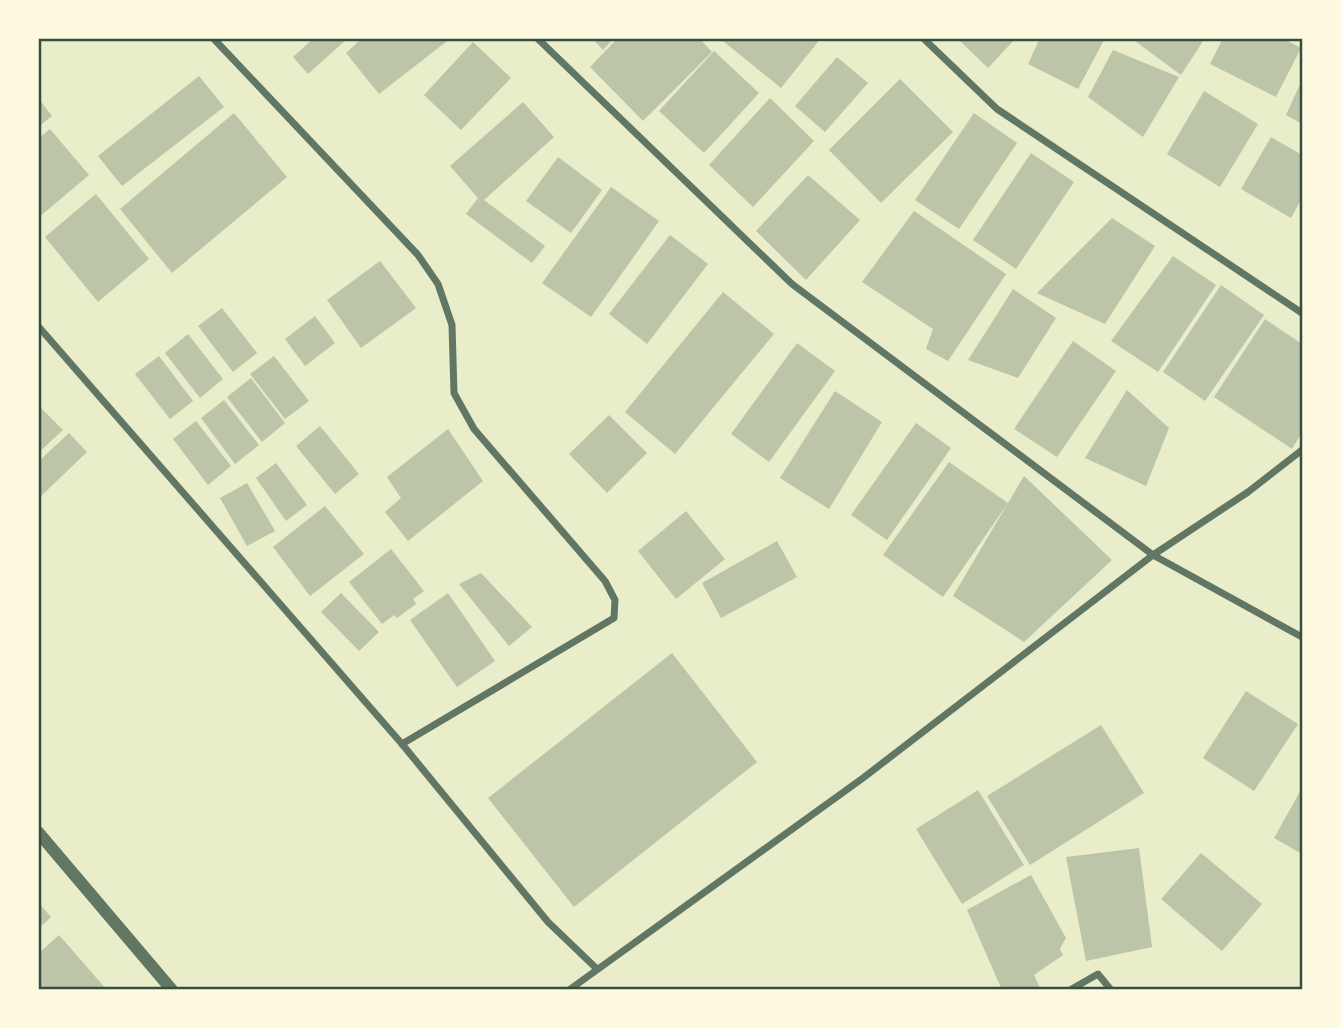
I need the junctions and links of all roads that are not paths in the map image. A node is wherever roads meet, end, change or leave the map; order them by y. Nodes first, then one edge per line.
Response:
1 (213, 38) edge
2 (537, 38) edge
3 (923, 38) edge
4 (1303, 313) edge
5 (38, 326) edge
6 (1303, 450) edge
7 (1153, 555) junction
8 (1303, 637) edge
9 (402, 744) junction
10 (38, 832) edge
11 (596, 968) junction
12 (172, 989) edge
13 (569, 989) edge
14 (1070, 989) edge
15 (1111, 989) edge

1 - 9 street
2 - 7 street
3 - 4 street
5 - 9 street
6 - 7 street
7 - 8 street
7 - 11 street
9 - 11 street
10 - 12 street
11 - 13 street
14 - 15 street

